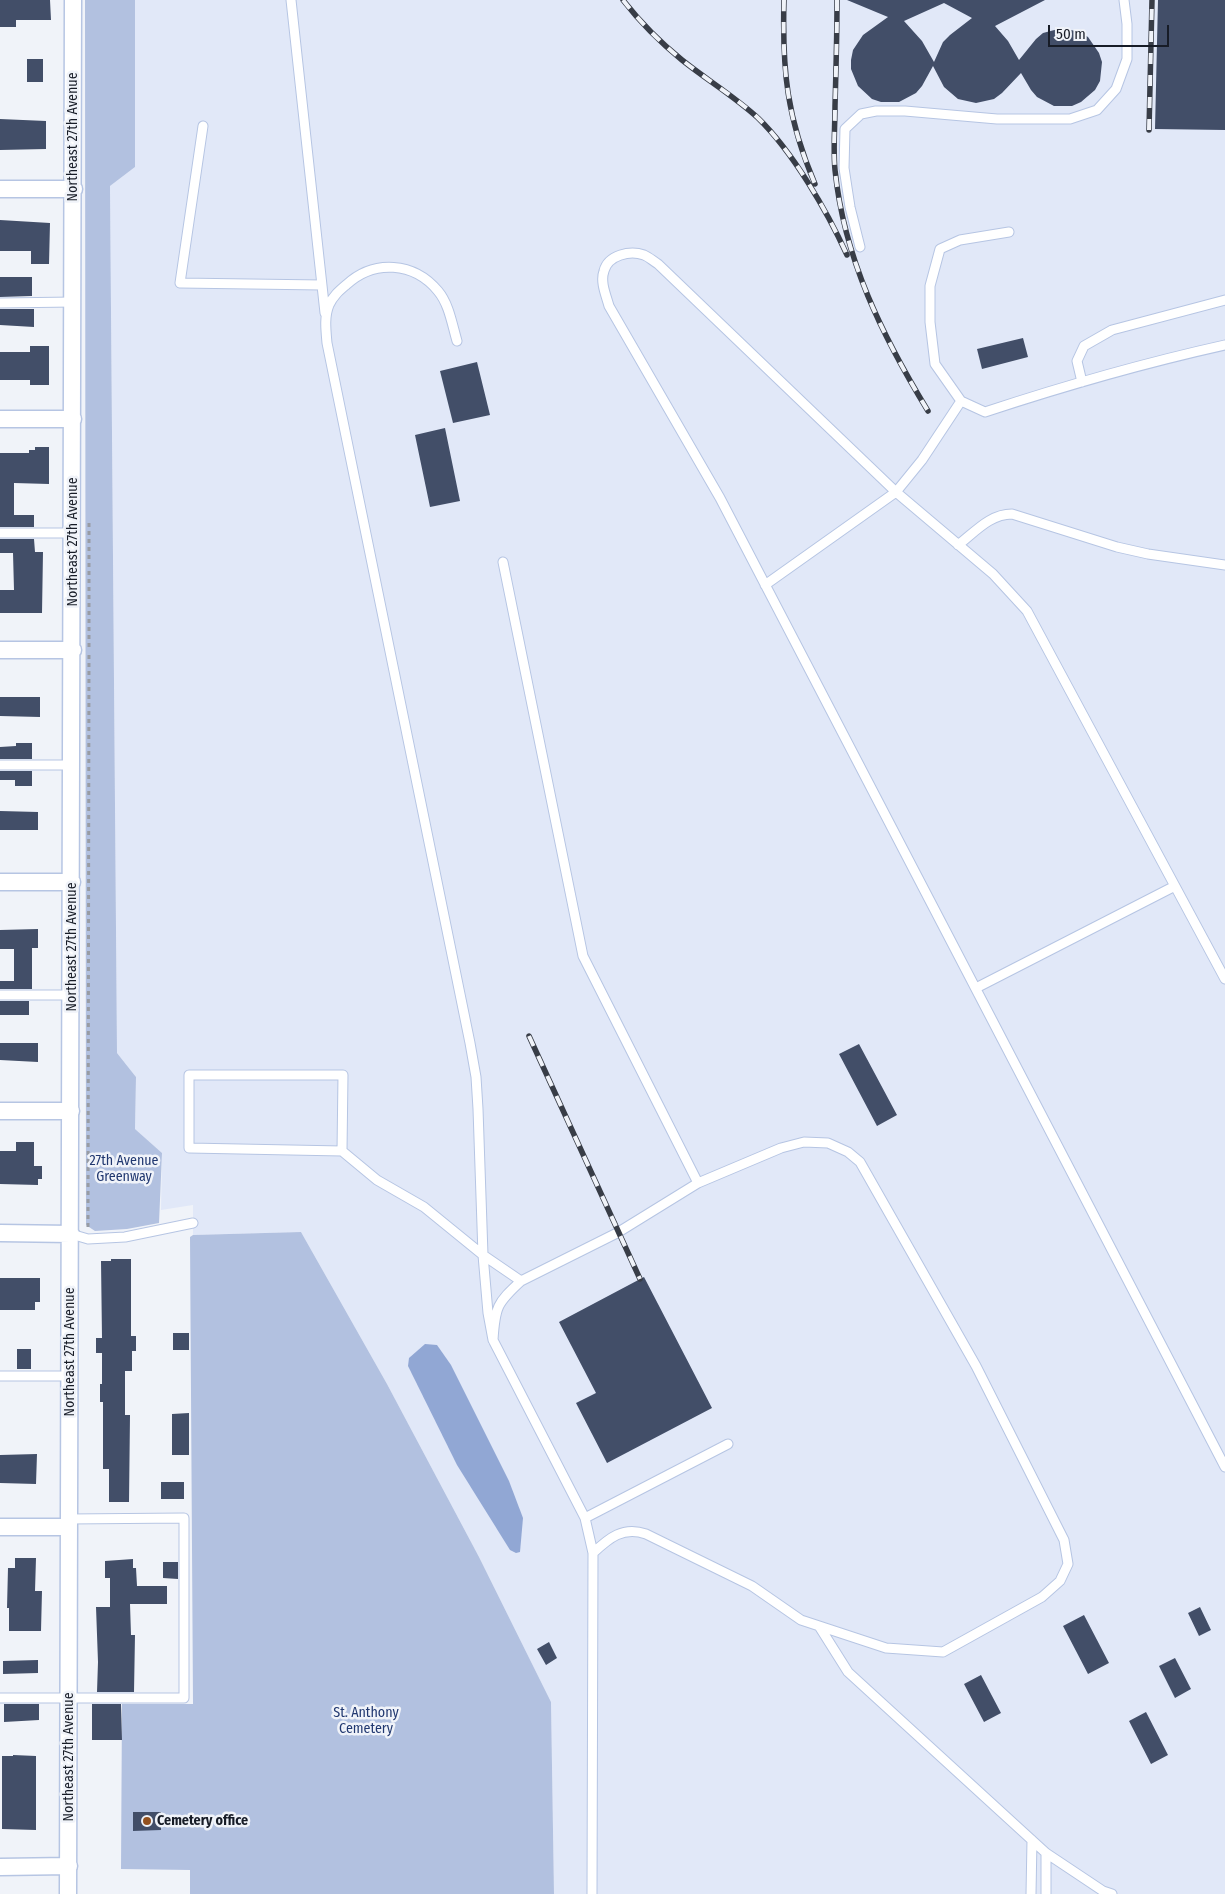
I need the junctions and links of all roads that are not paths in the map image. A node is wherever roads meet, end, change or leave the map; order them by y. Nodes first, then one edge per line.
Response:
1 (73, 0) edge
2 (291, 0) edge
3 (1124, 0) edge
4 (203, 126) dead end
5 (0, 189) edge
6 (74, 189) junction
7 (1009, 232) dead end
8 (860, 247) dead end
9 (322, 284) junction
10 (1225, 300) edge
11 (0, 302) edge
12 (74, 302) junction
13 (326, 322) junction
14 (457, 341) dead end
15 (1225, 345) edge
16 (1082, 382) junction
17 (961, 401) junction
18 (0, 419) edge
19 (73, 419) junction
20 (896, 492) junction
21 (0, 533) edge
22 (73, 533) junction
23 (958, 545) junction
24 (502, 562) dead end
25 (1225, 565) edge
26 (765, 585) junction
27 (0, 650) edge
28 (73, 650) junction
29 (72, 764) junction
30 (0, 765) edge
31 (0, 882) edge
32 (72, 882) junction
33 (1175, 886) junction
34 (1225, 979) edge
35 (976, 988) junction
36 (0, 995) edge
37 (71, 995) junction
38 (0, 1111) edge
39 (71, 1111) junction
40 (342, 1151) junction
41 (698, 1183) junction
42 (193, 1223) dead end
43 (0, 1233) edge
44 (71, 1234) junction
45 (483, 1255) junction
46 (521, 1281) junction
47 (493, 1340) junction
48 (0, 1376) edge
49 (70, 1376) junction
50 (728, 1444) dead end
51 (1225, 1467) edge
52 (585, 1518) junction
53 (69, 1523) junction
54 (0, 1527) edge
55 (593, 1553) junction
56 (819, 1626) junction
57 (0, 1698) edge
58 (69, 1698) junction
59 (1032, 1840) junction
60 (1046, 1853) junction
61 (69, 1866) junction
62 (0, 1867) edge
63 (68, 1894) edge
64 (592, 1894) edge
65 (1031, 1894) edge
66 (1046, 1894) edge
67 (1112, 1894) edge

1 - 6 street, Northeast 27th Avenue
2 - 9 lane
3 - 8 lane
4 - 9 lane
5 - 6 street
6 - 12 street, Northeast 27th Avenue
7 - 17 lane
9 - 13 lane
10 - 16 lane
11 - 12 lane
12 - 19 street, Northeast 27th Avenue
13 - 14 lane
13 - 45 lane
15 - 16 lane
16 - 17 lane
17 - 20 lane
18 - 19 street
19 - 22 street, Northeast 27th Avenue
20 - 23 lane
20 - 26 lane
20 - 26 lane
21 - 22 lane
22 - 28 street, Northeast 27th Avenue
23 - 25 lane
23 - 33 lane
24 - 41 lane
26 - 35 lane
27 - 28 street
28 - 29 street, Northeast 27th Avenue
29 - 30 lane
29 - 32 street, Northeast 27th Avenue
31 - 32 street
32 - 37 street, Northeast 27th Avenue
33 - 34 lane
33 - 35 lane
35 - 51 lane
36 - 37 lane
37 - 39 street, Northeast 27th Avenue
38 - 39 street
39 - 44 street, Northeast 27th Avenue
40 - 40 lane
40 - 45 lane
41 - 46 lane
41 - 56 lane
42 - 44 lane
43 - 44 street
44 - 49 street, Northeast 27th Avenue
45 - 46 lane
45 - 47 lane
46 - 47 lane
47 - 52 lane
48 - 49 lane
49 - 53 street, Northeast 27th Avenue
50 - 52 lane
52 - 55 lane
53 - 54 street
53 - 58 street, Northeast 27th Avenue
53 - 58 lane
55 - 56 lane
55 - 64 lane
56 - 59 lane
57 - 58 lane
58 - 61 street, Northeast 27th Avenue
59 - 60 lane
59 - 65 lane
60 - 66 lane
60 - 67 lane
61 - 62 street
61 - 63 street, Northeast 27th Avenue

